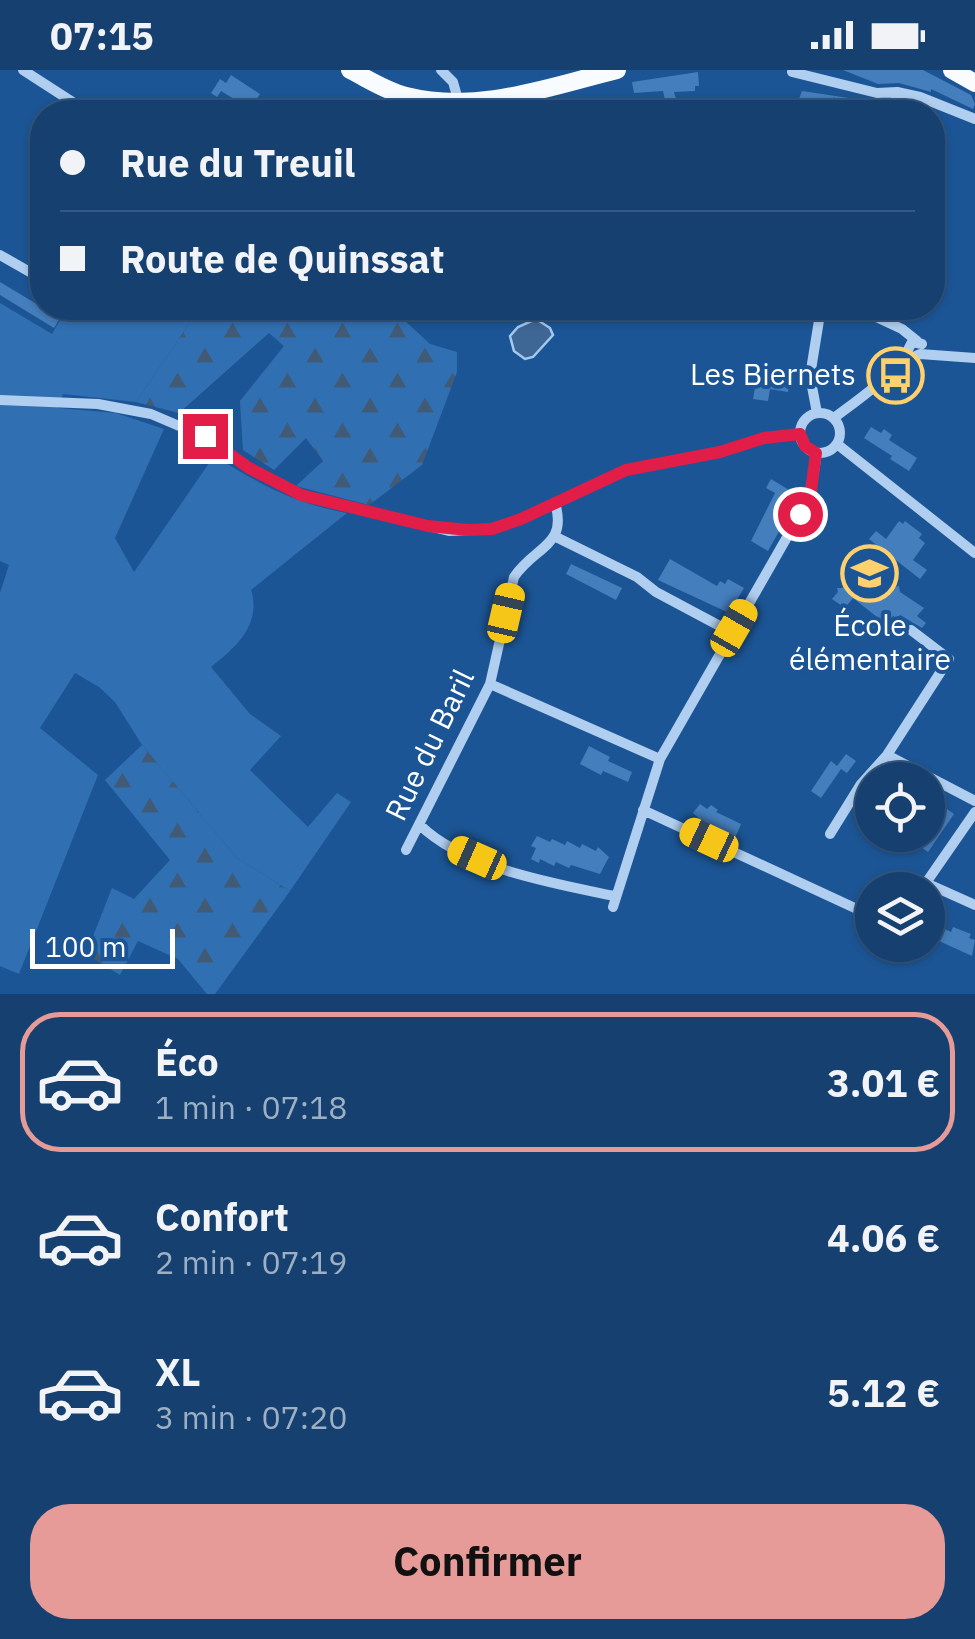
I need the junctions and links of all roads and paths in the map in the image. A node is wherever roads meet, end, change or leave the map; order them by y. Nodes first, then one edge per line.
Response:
1 (23, 70) edge
2 (350, 70) edge
3 (441, 70) edge
4 (617, 70) edge
5 (952, 70) edge
6 (792, 72) edge
7 (975, 83) edge
8 (897, 92) junction
9 (69, 100) edge
10 (395, 100) edge
11 (458, 100) edge
12 (518, 100) edge
13 (896, 100) edge
14 (928, 100) edge
15 (945, 107) edge
16 (975, 119) edge
17 (0, 255) edge
18 (30, 272) edge
19 (819, 320) edge
20 (882, 320) edge
21 (915, 349) junction
22 (975, 358) edge
23 (0, 400) edge
24 (817, 414) junction
25 (834, 418) junction
26 (800, 434) junction
27 (837, 444) junction
28 (816, 453) junction
29 (555, 503) junction
30 (556, 537) junction
31 (975, 553) edge
32 (911, 630) dead end
33 (731, 632) junction
34 (490, 684) junction
35 (887, 755) junction
36 (660, 759) junction
37 (975, 801) edge
38 (644, 810) junction
39 (975, 812) edge
40 (420, 825) junction
41 (830, 834) dead end
42 (406, 850) dead end
43 (933, 872) edge
44 (945, 895) edge
45 (975, 905) edge
46 (855, 908) edge

1 - 9 street
2 - 10 main road
3 - 11 street
4 - 12 main road
5 - 7 main road
6 - 8 street
8 - 13 street
8 - 14 street
15 - 16 street
17 - 18 street
19 - 24 street
20 - 21 street
21 - 22 street
21 - 25 street
23 - 29 street
24 - 25 street
24 - 26 street
25 - 27 street
26 - 28 street
26 - 29 street
27 - 28 street
27 - 31 street
28 - 33 street
29 - 30 street
30 - 33 street
30 - 34 street, Rue du Baril
32 - 35 street
33 - 36 street
34 - 36 street
34 - 40 street, Rue du Baril
35 - 37 street
35 - 41 street
36 - 38 street
38 - 40 street
38 - 46 street
39 - 43 street
40 - 42 street, Rue du Baril
44 - 45 street

